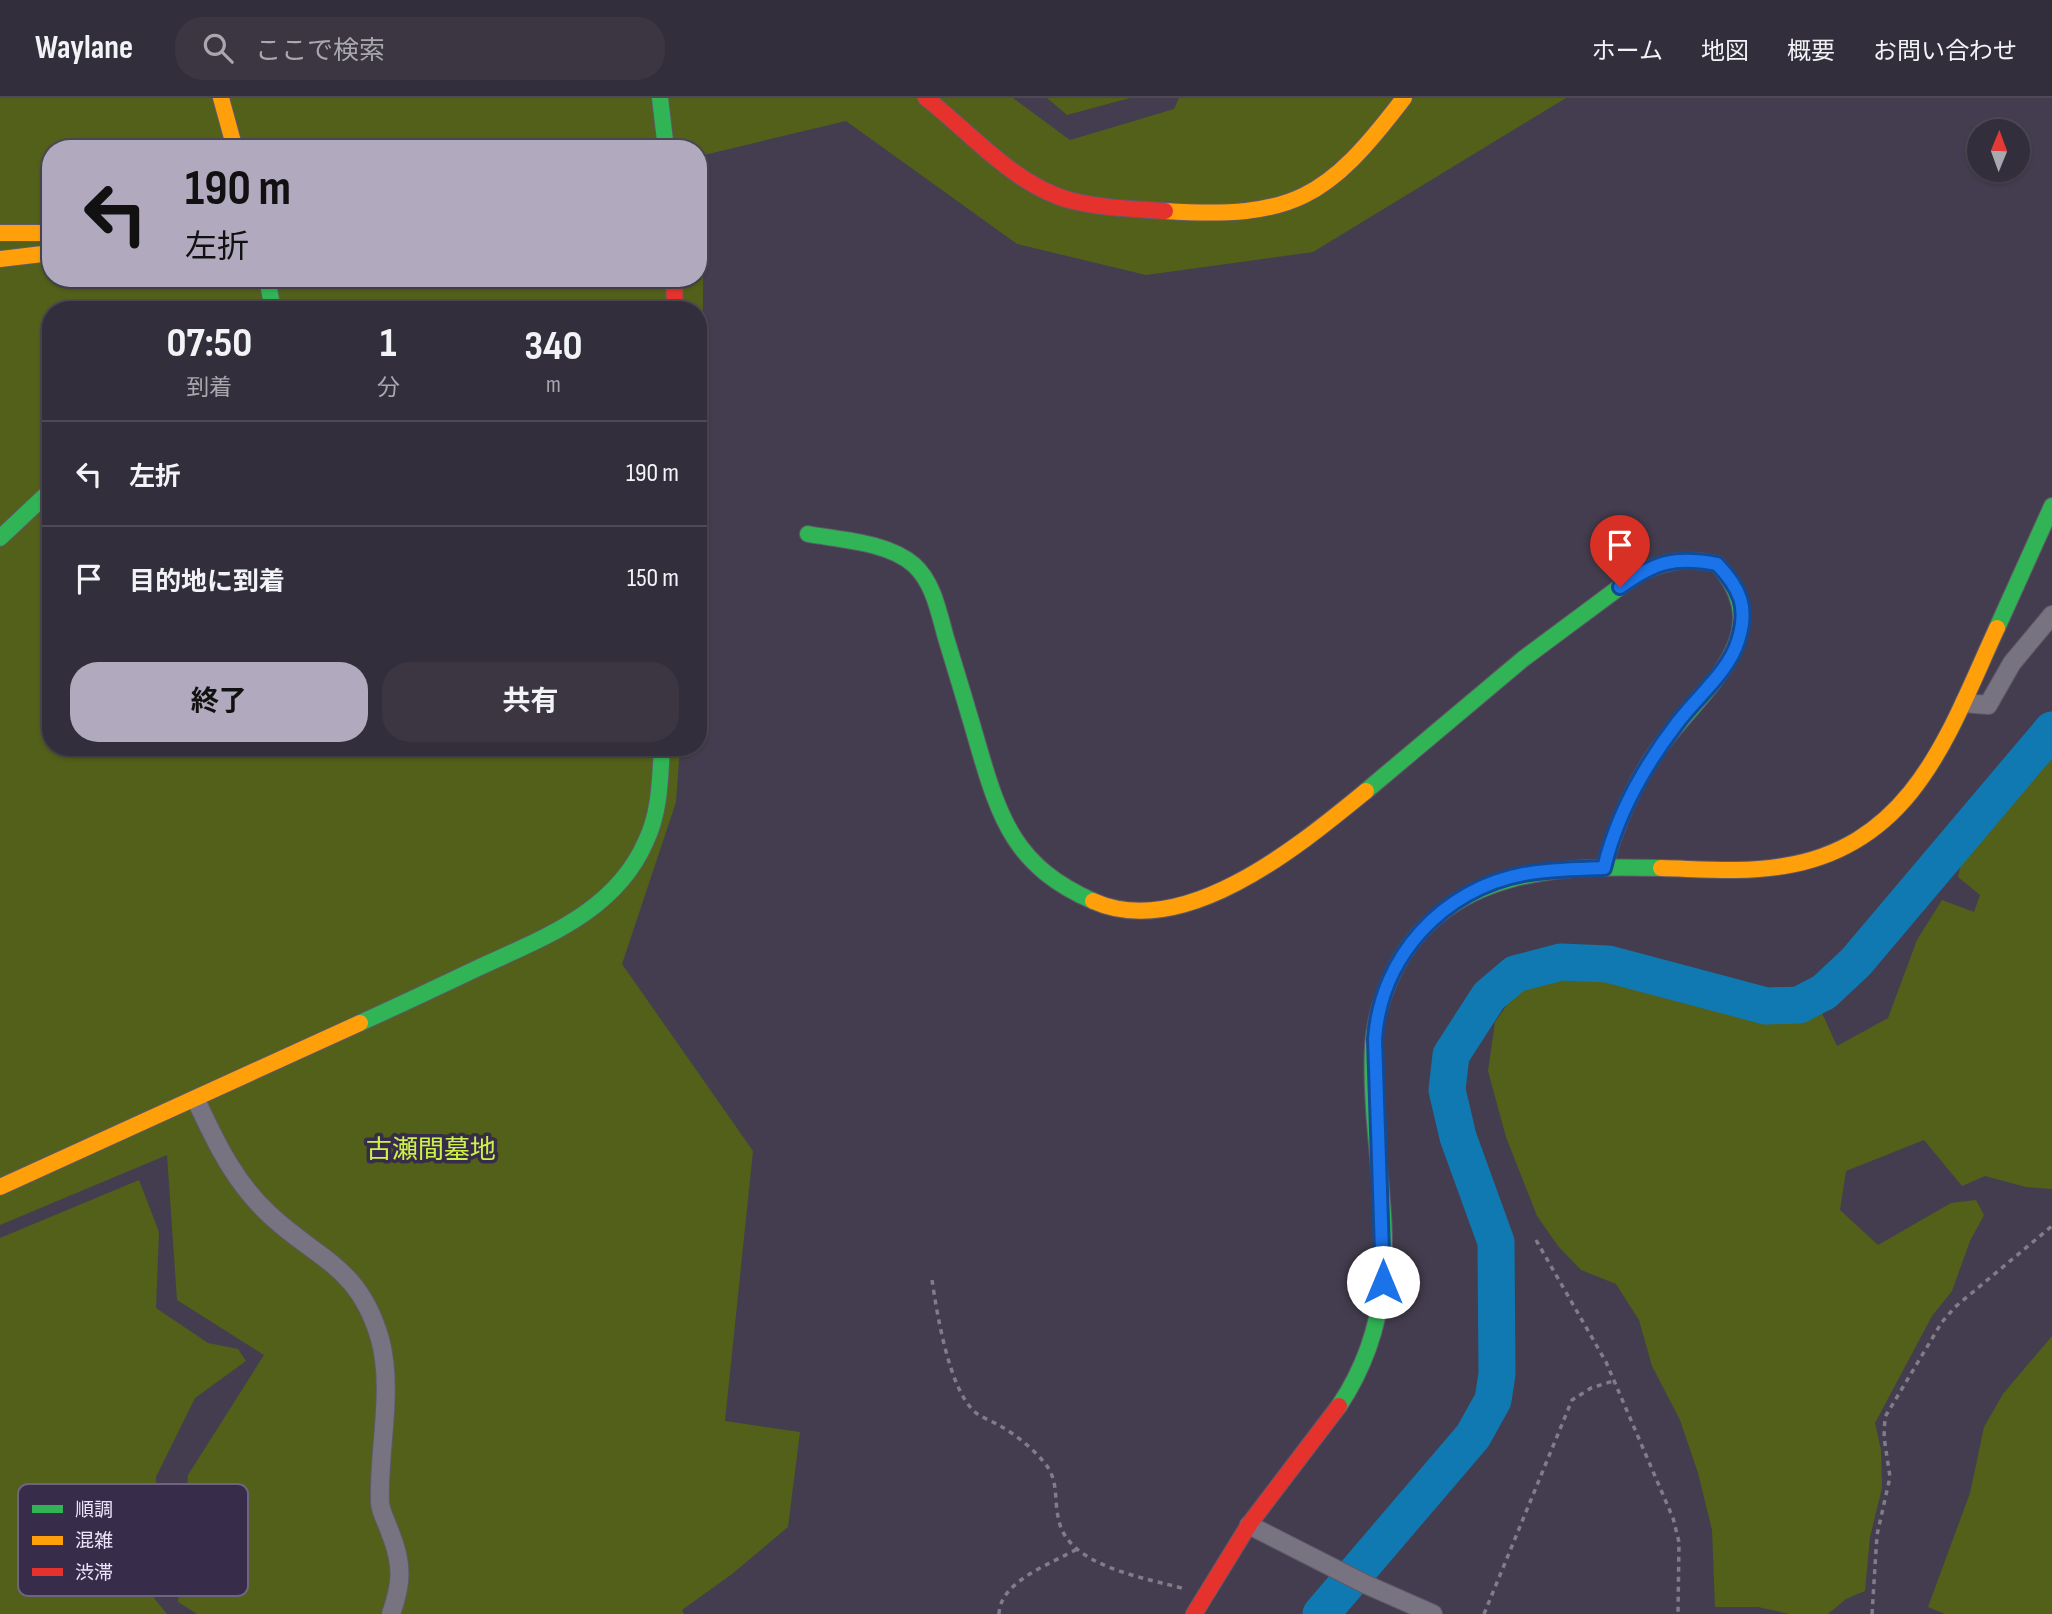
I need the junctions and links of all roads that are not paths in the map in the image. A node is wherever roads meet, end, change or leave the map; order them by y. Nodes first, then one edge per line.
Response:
1 (221, 98) edge
2 (660, 98) edge
3 (926, 98) edge
4 (1404, 98) edge
5 (233, 140) edge
6 (665, 140) edge
7 (0, 233) edge
8 (42, 233) edge
9 (42, 254) edge
10 (0, 259) edge
11 (42, 498) edge
12 (2052, 506) edge
13 (808, 534) dead end
14 (0, 538) edge
15 (2052, 615) edge
16 (1964, 703) junction
17 (661, 756) edge
18 (1604, 868) junction
19 (196, 1100) junction
20 (0, 1187) edge
21 (1249, 1525) junction
22 (391, 1614) edge
23 (1195, 1614) edge
24 (1433, 1614) edge

1 - 5 street
2 - 6 street
3 - 4 street
7 - 8 street
9 - 10 street
11 - 14 street
12 - 16 street
13 - 18 street
15 - 16 street
16 - 18 street
17 - 19 street
18 - 21 street
19 - 20 street
19 - 22 street
21 - 23 street
21 - 24 street

